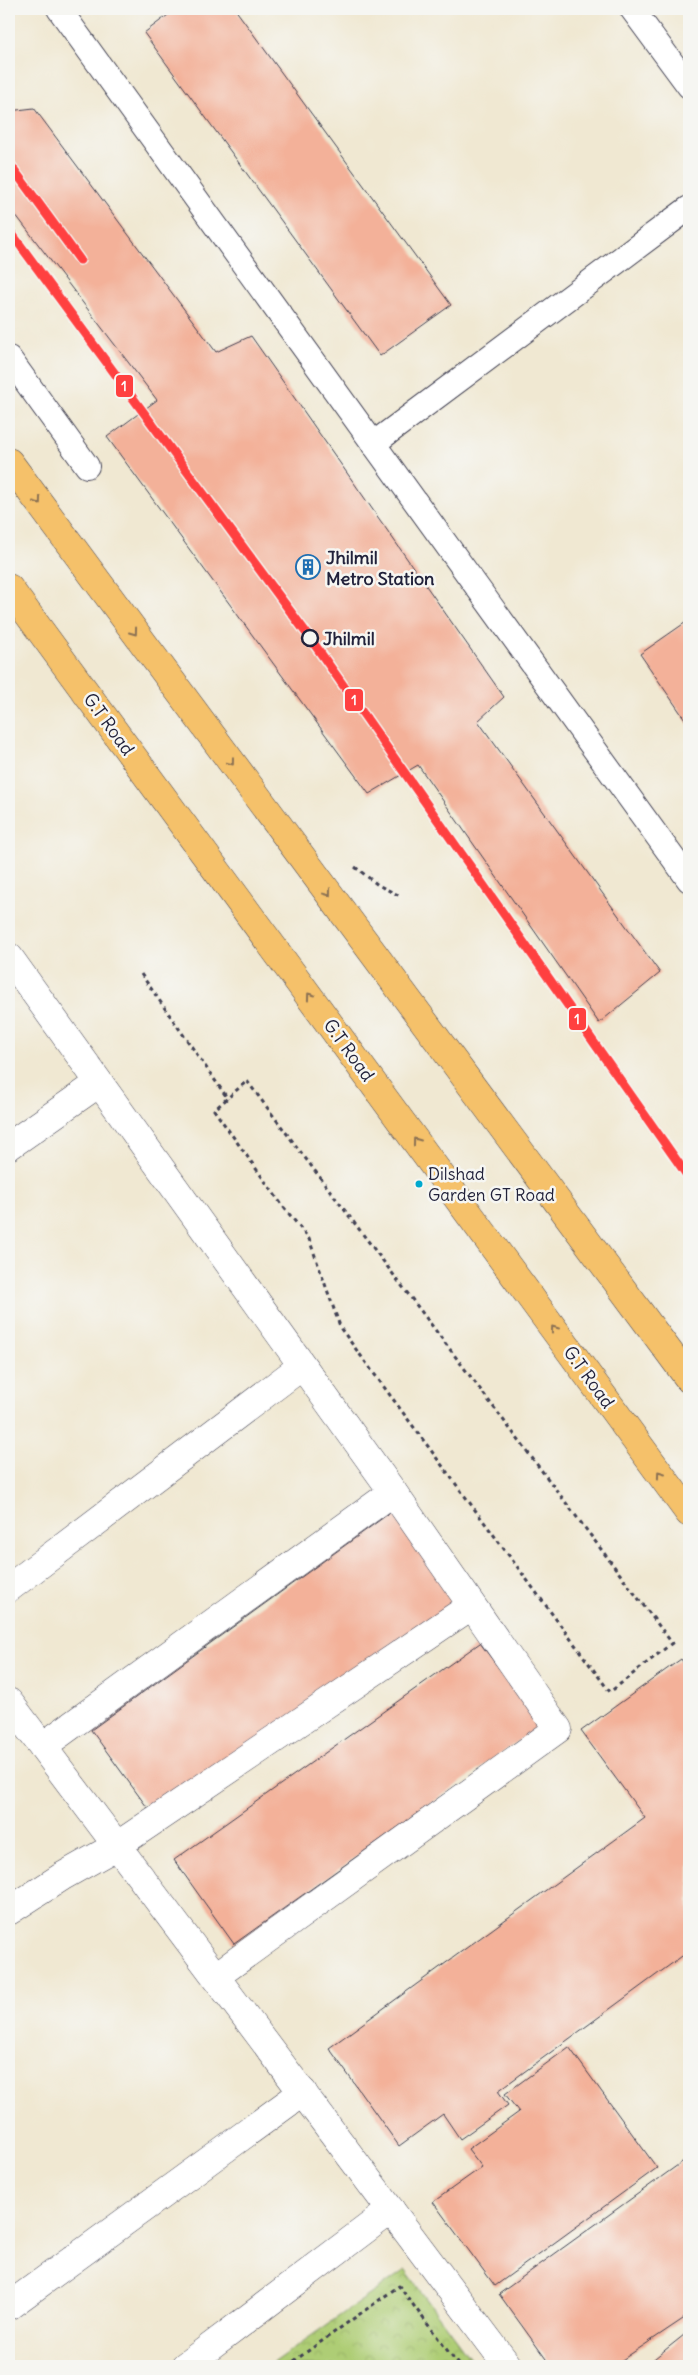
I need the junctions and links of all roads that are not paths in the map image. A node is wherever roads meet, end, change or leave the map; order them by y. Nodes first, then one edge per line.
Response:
1 (59, 9) edge
2 (632, 9) edge
3 (689, 86) edge
4 (689, 208) edge
5 (9, 358) edge
6 (373, 444) junction
7 (9, 462) edge
8 (87, 466) dead end
9 (9, 588) edge
10 (689, 880) edge
11 (9, 957) edge
12 (99, 1083) junction
13 (9, 1146) edge
14 (302, 1366) junction
15 (689, 1379) edge
16 (393, 1492) junction
17 (689, 1513) edge
18 (9, 1588) edge
19 (471, 1606) junction
20 (9, 1702) edge
21 (42, 1746) junction
22 (118, 1845) junction
23 (9, 1912) edge
24 (216, 1976) junction
25 (303, 2092) junction
26 (391, 2210) junction
27 (9, 2306) edge
28 (185, 2366) edge
29 (508, 2366) edge

1 - 6 lane
2 - 3 lane
4 - 6 lane
5 - 8 lane
6 - 10 lane
7 -> 15 highway
17 -> 9 highway, G.T Road
11 - 12 street
12 - 13 street
12 - 14 street
14 - 16 street
14 - 18 street
16 - 19 street
16 - 21 street
19 - 22 street
19 - 24 street
20 - 21 street
21 - 22 street
22 - 23 street
22 - 24 street
24 - 25 street
25 - 26 street
25 - 27 street
26 - 28 street
26 - 29 street

